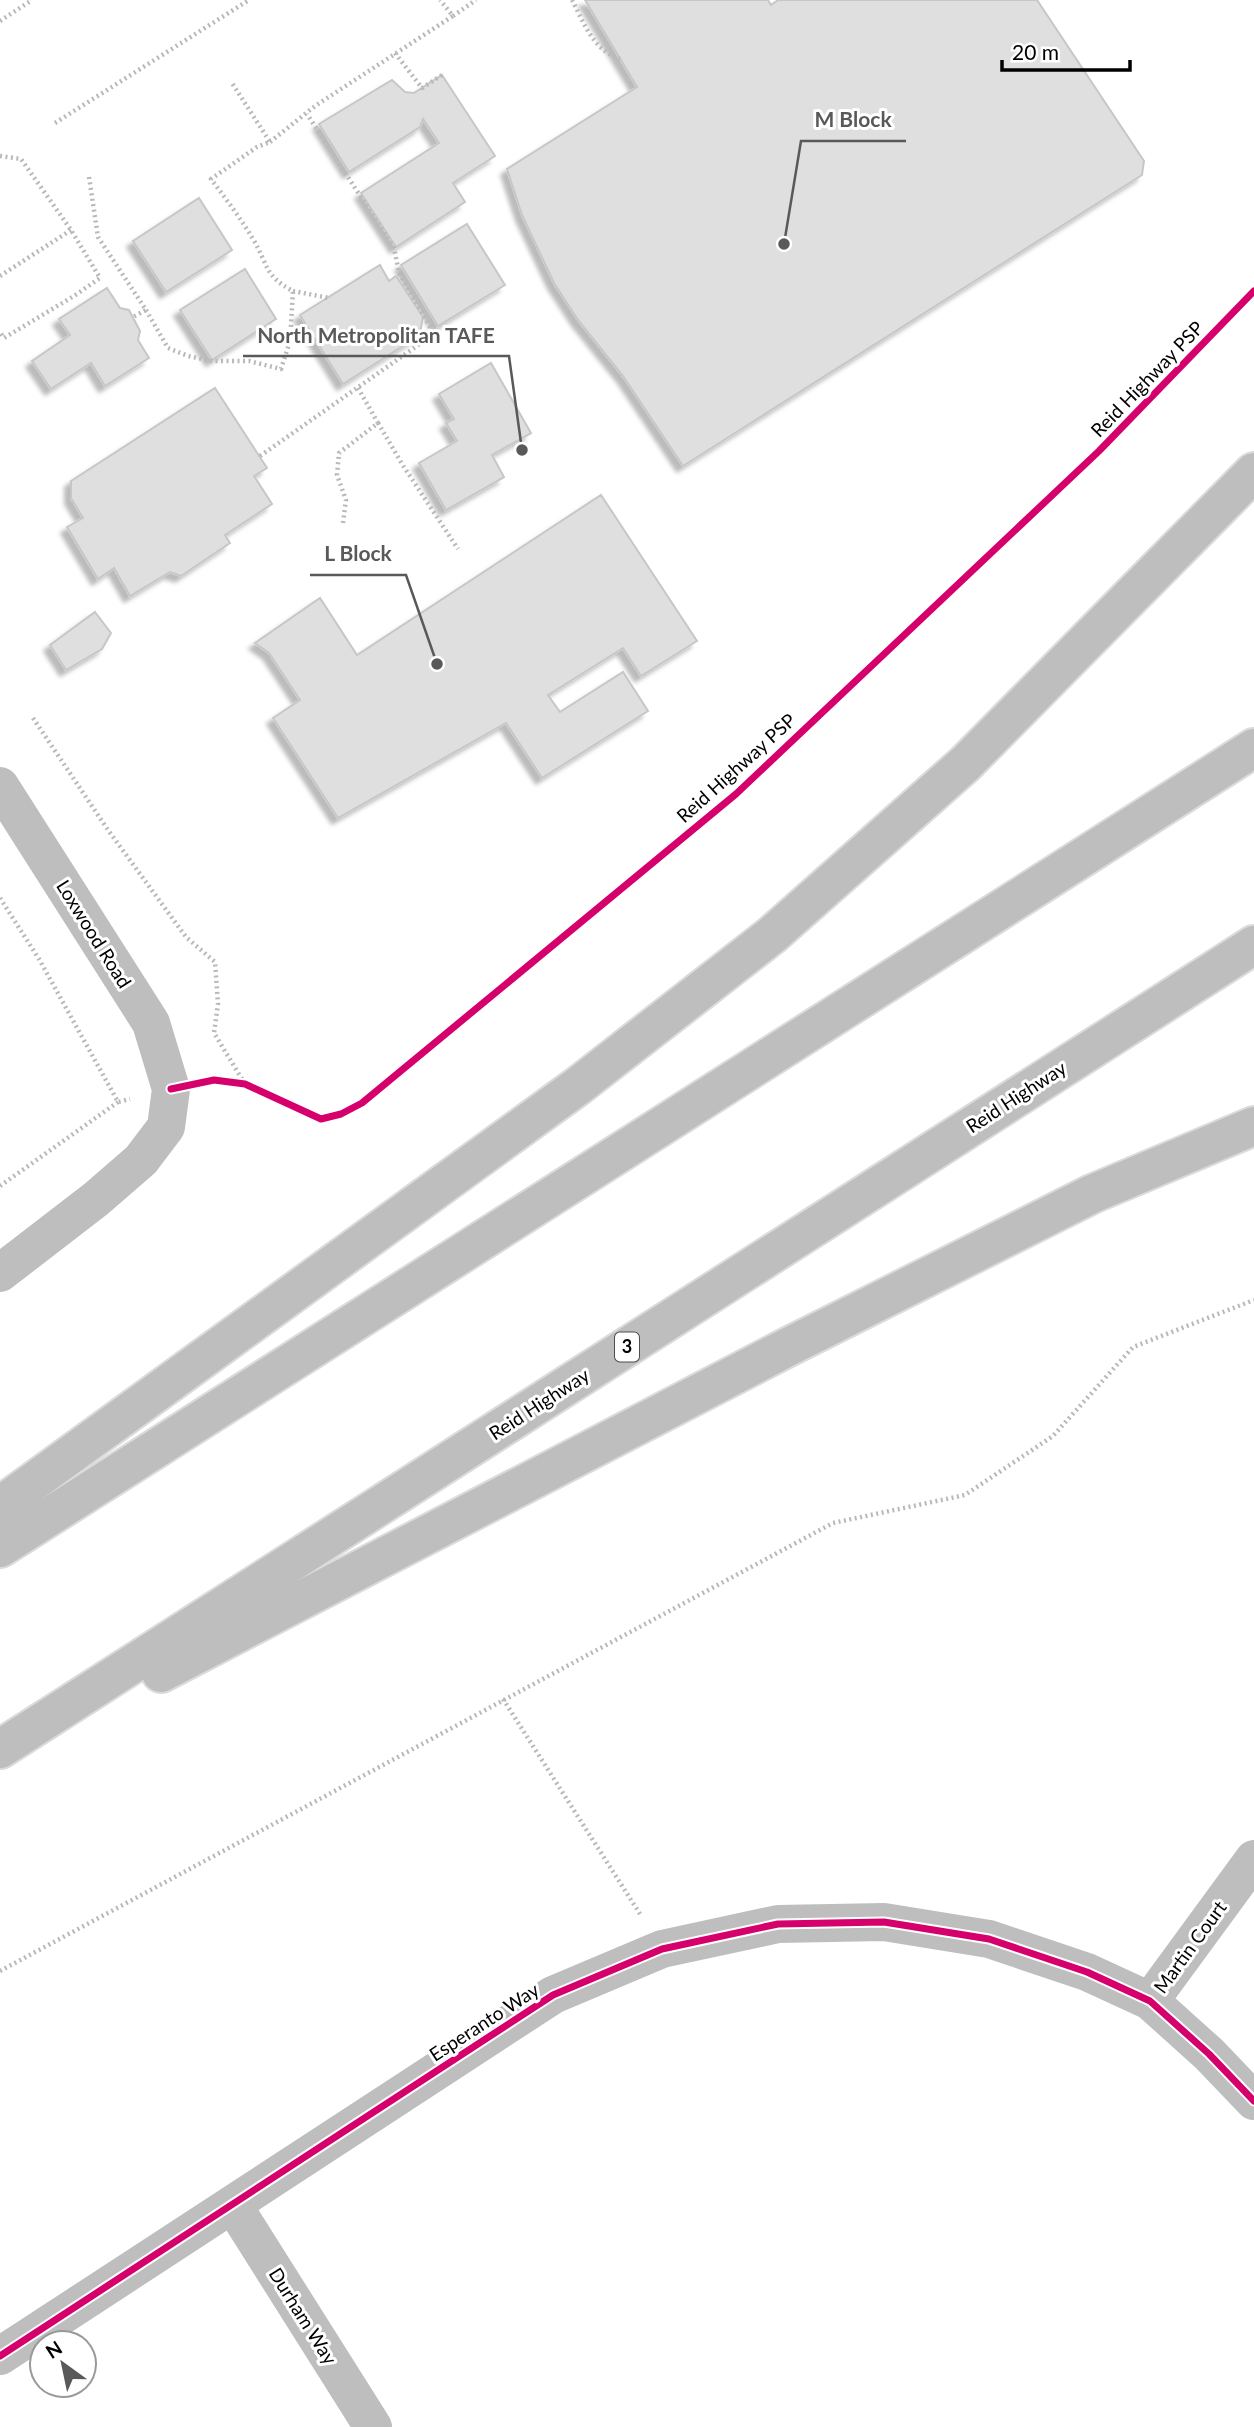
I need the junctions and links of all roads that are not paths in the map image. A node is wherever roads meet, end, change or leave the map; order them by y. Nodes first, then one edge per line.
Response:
1 (1254, 472) edge
2 (1254, 748) edge
3 (0, 786) edge
4 (1254, 944) edge
5 (1254, 1126) edge
6 (0, 1273) edge
7 (0, 1506) edge
8 (0, 1548) edge
9 (0, 1749) edge
10 (0, 1756) edge
11 (1254, 1859) edge
12 (1150, 2001) junction
13 (1254, 2101) edge
14 (233, 2205) junction
15 (0, 2356) edge
16 (373, 2427) edge

1 - 7 main road
2 - 8 main road
3 - 6 main road, Loxwood Road
4 - 9 main road, Reid Highway / 3
5 - 10 main road
11 - 12 main road, Martin Court
12 - 13 main road, Esperanto Way
12 - 14 main road, Esperanto Way
14 - 15 main road, Esperanto Way
14 - 16 main road, Durham Way

